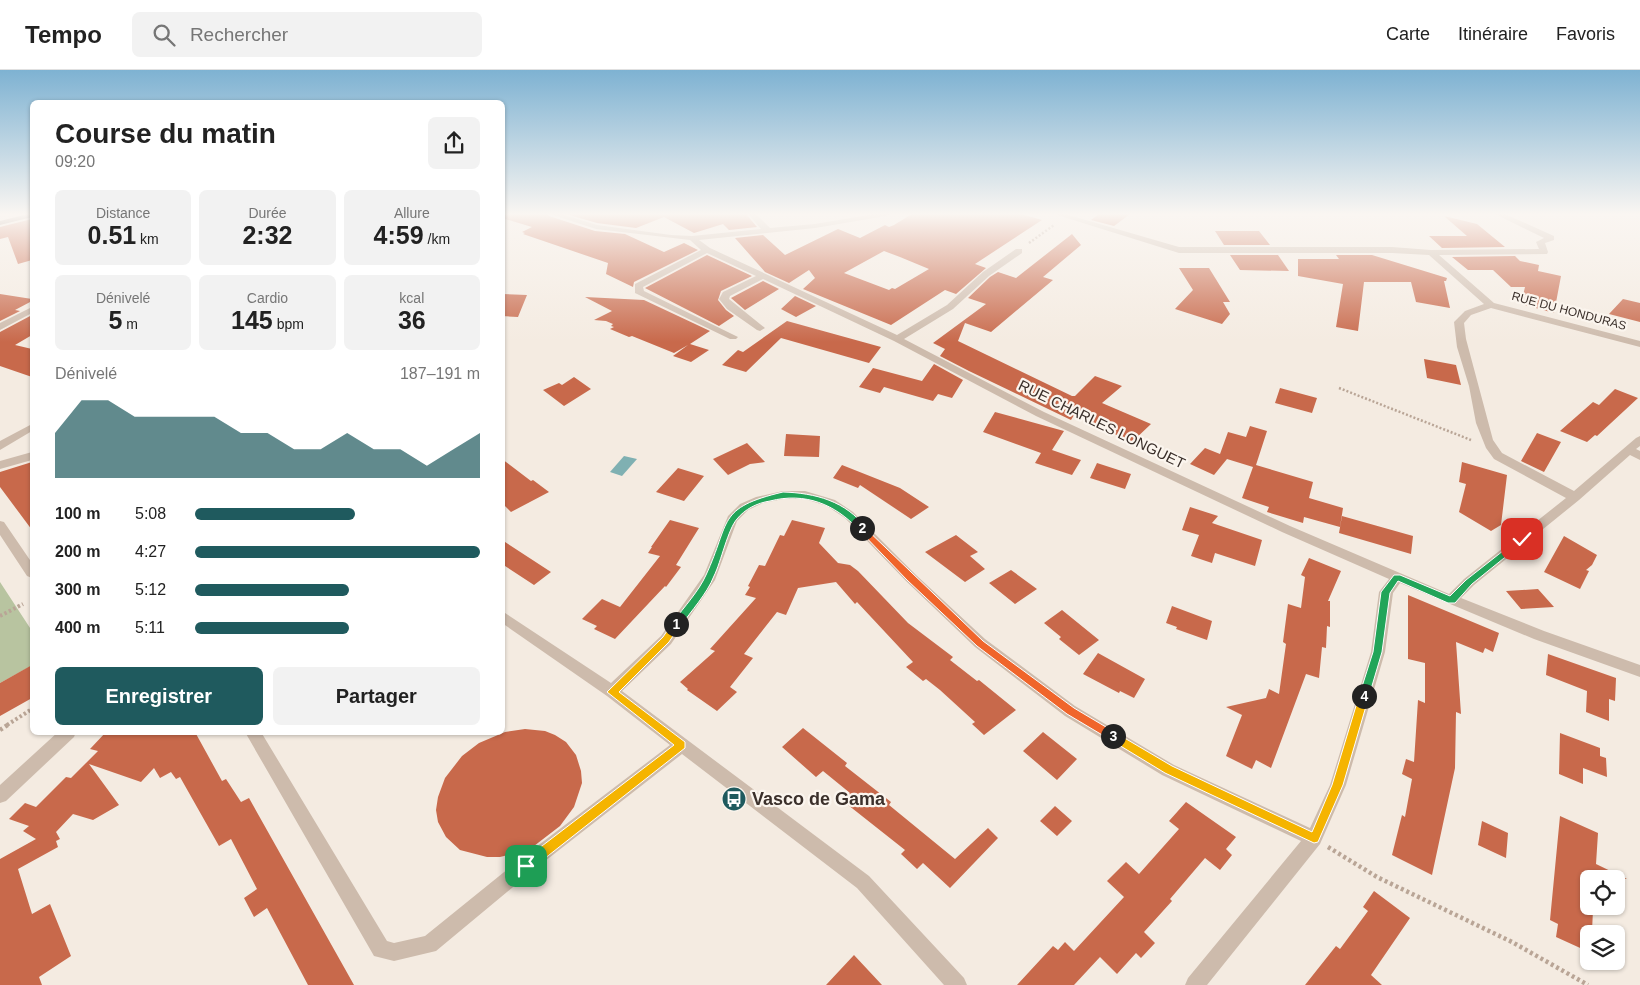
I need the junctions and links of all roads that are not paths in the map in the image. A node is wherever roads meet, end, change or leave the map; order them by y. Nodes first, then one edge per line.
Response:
1 (694, 257) edge
2 (721, 257) edge
3 (1011, 257) edge
4 (1435, 257) edge
5 (763, 276) junction
6 (1491, 305) junction
7 (30, 311) edge
8 (0, 327) edge
9 (760, 328) dead end
10 (733, 338) dead end
11 (898, 339) junction
12 (1640, 344) edge
13 (30, 427) edge
14 (1640, 440) edge
15 (0, 446) edge
16 (1634, 453) edge
17 (30, 457) edge
18 (0, 465) edge
19 (1575, 497) junction
20 (0, 525) edge
21 (30, 570) edge
22 (1397, 577) junction
23 (1452, 600) junction
24 (505, 618) edge
25 (1640, 671) edge
26 (612, 692) junction
27 (66, 735) edge
28 (254, 735) edge
29 (682, 745) junction
30 (0, 796) edge
31 (1314, 838) junction
32 (954, 984) edge
33 (1195, 985) edge

1 - 10 street
2 - 5 street, RUE CHARLES LONGUET
3 - 11 street
4 - 6 street, RUE DU HONDURAS
5 - 9 street
5 - 11 street, RUE CHARLES LONGUET
6 - 12 street, RUE DU HONDURAS
6 - 19 street, RUE DU HONDURAS
7 - 8 street
11 - 22 street, RUE CHARLES LONGUET
13 - 15 street
14 - 16 street
16 - 19 street
17 - 18 street
19 - 23 street
20 - 21 street
22 - 23 street, RUE CHARLES LONGUET
22 - 31 street
23 - 25 street, RUE CHARLES LONGUET
24 - 26 street
26 - 29 street
26 - 31 street
27 - 30 street
28 - 29 street
29 - 32 street
31 - 33 street

